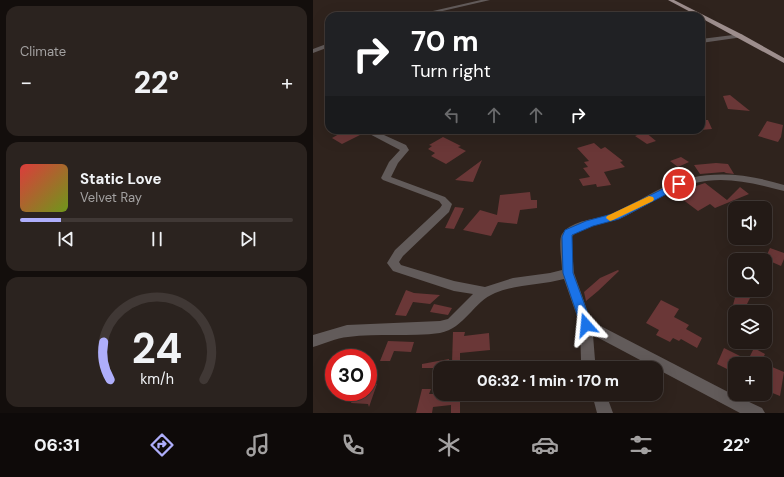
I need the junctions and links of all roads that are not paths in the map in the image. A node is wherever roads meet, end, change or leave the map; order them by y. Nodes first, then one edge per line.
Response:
1 (488, 0) edge
2 (670, 0) edge
3 (432, 12) edge
4 (694, 12) edge
5 (705, 18) edge
6 (741, 36) junction
7 (705, 40) edge
8 (325, 46) edge
9 (313, 51) edge
10 (784, 61) edge
11 (374, 134) edge
12 (784, 188) edge
13 (568, 273) junction
14 (487, 292) junction
15 (586, 325) junction
16 (313, 341) edge
17 (588, 361) edge
18 (601, 401) edge
19 (605, 413) edge
20 (757, 413) edge

1 - 3 street
2 - 4 main road
5 - 6 main road
6 - 7 street
6 - 10 main road
8 - 9 street
11 - 14 street
12 - 13 street
13 - 14 street
13 - 15 street
14 - 16 street
15 - 17 street
15 - 20 street
18 - 19 street

